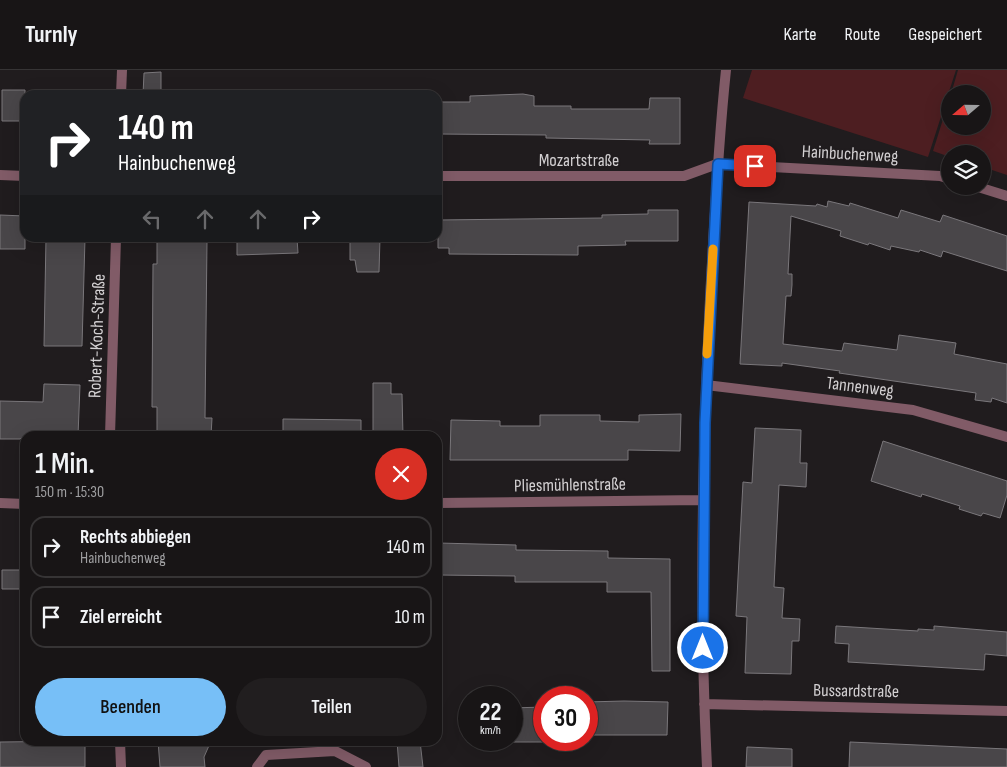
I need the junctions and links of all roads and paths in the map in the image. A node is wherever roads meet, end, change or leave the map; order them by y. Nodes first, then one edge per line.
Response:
1 (122, 70) edge
2 (726, 70) edge
3 (121, 90) edge
4 (718, 164) junction
5 (0, 176) edge
6 (20, 176) edge
7 (442, 176) edge
8 (941, 176) edge
9 (991, 191) edge
10 (1007, 196) edge
11 (116, 242) edge
12 (706, 385) junction
13 (110, 431) edge
14 (1007, 437) edge
15 (702, 500) junction
16 (0, 503) edge
17 (442, 503) edge
18 (20, 504) edge
19 (704, 704) junction
20 (1007, 711) edge
21 (120, 746) edge
22 (121, 767) edge
23 (257, 767) edge
24 (366, 767) edge
25 (707, 767) edge

1 - 3 street
2 - 4 street
4 - 7 street, Mozartstraße
4 - 8 street, Hainbuchenweg
4 - 12 street
5 - 6 street
9 - 10 street
11 - 13 street, Robert-Koch-Straße
12 - 14 street, Tannenweg
12 - 15 street
15 - 17 street, Pliesmühlenstraße
15 - 19 street
16 - 18 street
19 - 20 street, Bussardstraße
19 - 25 street
21 - 22 street
23 - 24 street

